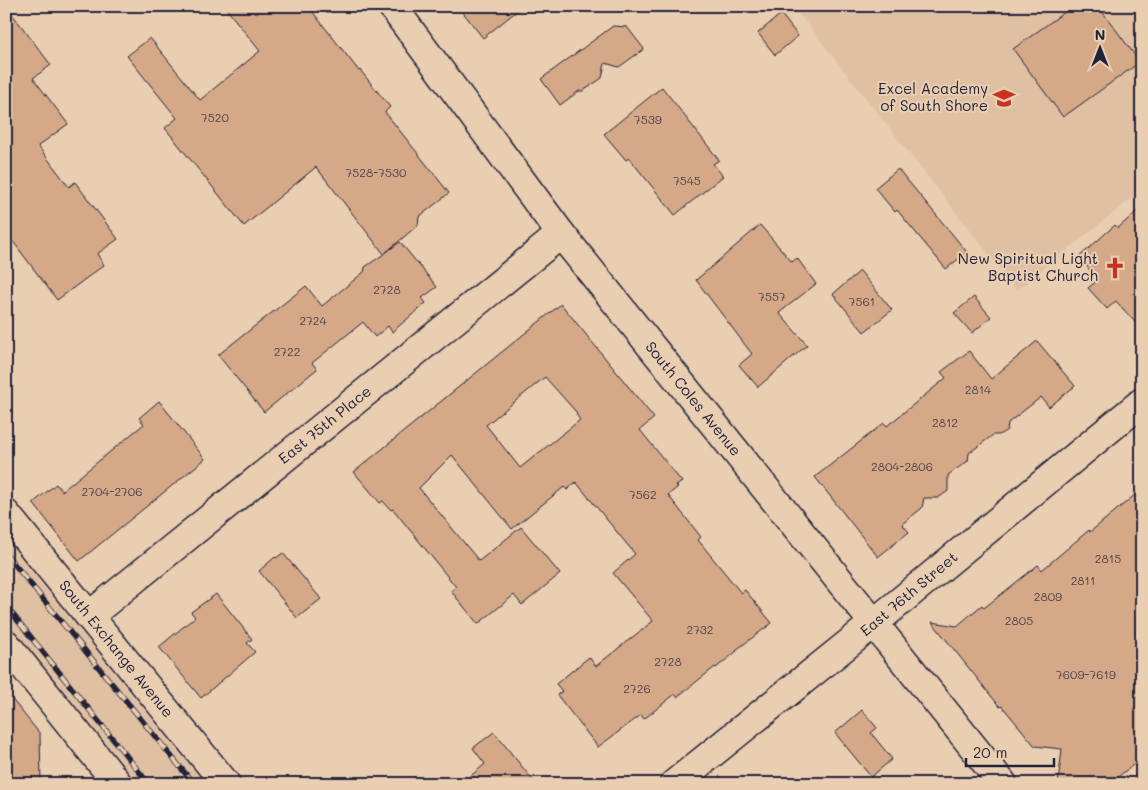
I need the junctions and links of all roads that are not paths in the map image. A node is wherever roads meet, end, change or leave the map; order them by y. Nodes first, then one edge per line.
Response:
1 (392, 6) edge
2 (561, 234) junction
3 (1142, 402) edge
4 (6, 514) edge
5 (90, 616) junction
6 (874, 623) junction
7 (6, 644) edge
8 (118, 784) edge
9 (226, 784) edge
10 (674, 784) edge
11 (1002, 784) edge

1 - 2 street, South Coles Avenue
2 - 5 street, East 75th Place
2 - 6 street, South Coles Avenue
3 - 6 street, East 76th Street
4 - 5 street, South Exchange Avenue
5 - 9 street, South Exchange Avenue
6 - 10 street, East 76th Street
6 - 11 street, South Coles Avenue
7 - 8 street

